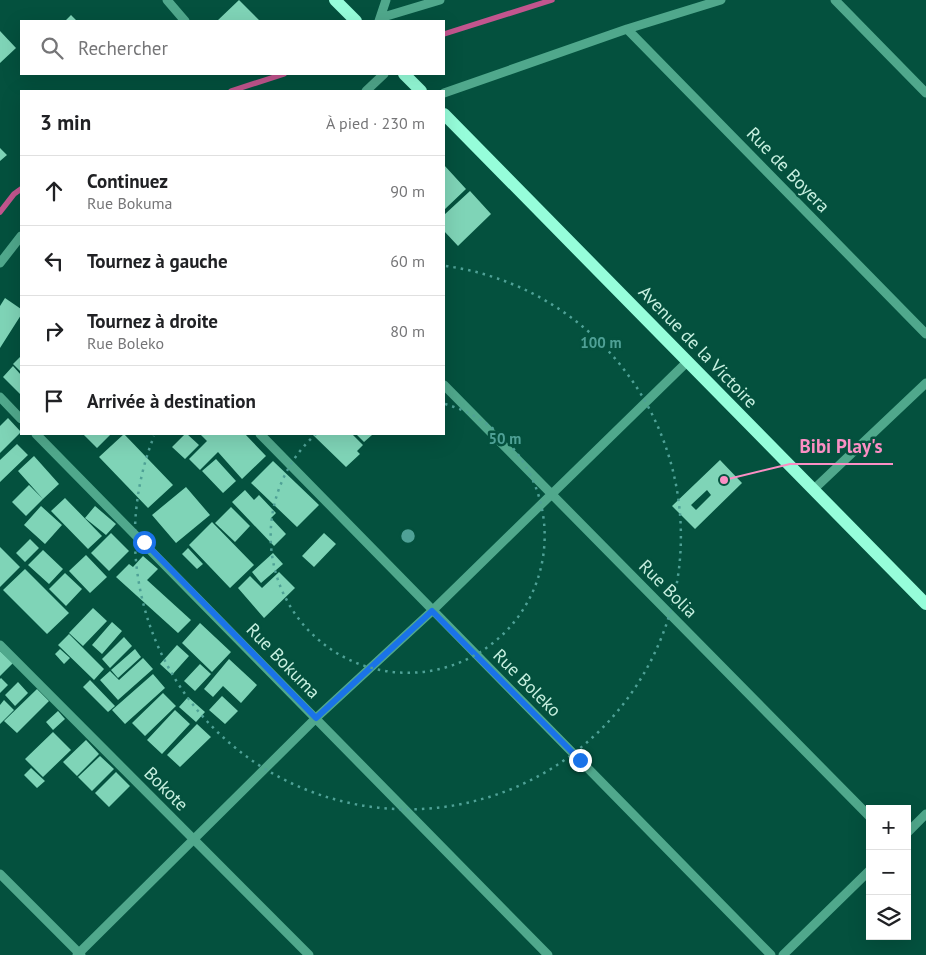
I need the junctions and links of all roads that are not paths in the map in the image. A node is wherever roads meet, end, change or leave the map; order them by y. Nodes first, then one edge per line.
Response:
1 (166, 0) edge
2 (386, 0) edge
3 (440, 0) edge
4 (721, 0) edge
5 (835, 0) edge
6 (338, 1) edge
7 (184, 20) edge
8 (355, 20) edge
9 (380, 20) edge
10 (627, 29) junction
11 (383, 75) edge
12 (405, 75) edge
13 (367, 90) edge
14 (420, 90) edge
15 (926, 93) edge
16 (445, 94) edge
17 (445, 115) edge
18 (20, 237) edge
19 (0, 263) edge
20 (926, 334) edge
21 (688, 362) junction
22 (926, 383) edge
23 (445, 386) edge
24 (0, 397) edge
25 (20, 418) edge
26 (37, 435) edge
27 (261, 435) edge
28 (814, 490) junction
29 (552, 495) junction
30 (926, 604) edge
31 (432, 611) junction
32 (0, 645) edge
33 (316, 718) junction
34 (866, 813) edge
35 (926, 814) edge
36 (911, 829) edge
37 (194, 840) junction
38 (0, 874) edge
39 (866, 874) edge
40 (79, 954) edge
41 (308, 955) edge
42 (548, 955) edge
43 (771, 955) edge
44 (782, 955) edge

1 - 7 street
2 - 9 street
3 - 9 street
4 - 10 street
5 - 15 street
6 - 8 main road
10 - 16 street
10 - 20 street, Rue de Boyera
11 - 13 street
12 - 14 main road
17 - 21 main road, Avenue de la Victoire
18 - 19 street
21 - 28 main road, Avenue de la Victoire
21 - 29 street
22 - 28 street
23 - 29 street, Rue Bolia
24 - 25 street
26 - 33 street, Rue Bokuma
27 - 31 street, Rue Boleko
28 - 30 main road, Avenue de la Victoire
29 - 31 street
29 - 34 street, Rue Bolia
31 - 33 street
31 - 43 street, Rue Boleko
32 - 37 street, Bokote
33 - 37 street
33 - 42 street, Rue Bokuma
35 - 36 street
37 - 40 street
37 - 41 street, Bokote
38 - 40 street
39 - 44 street

